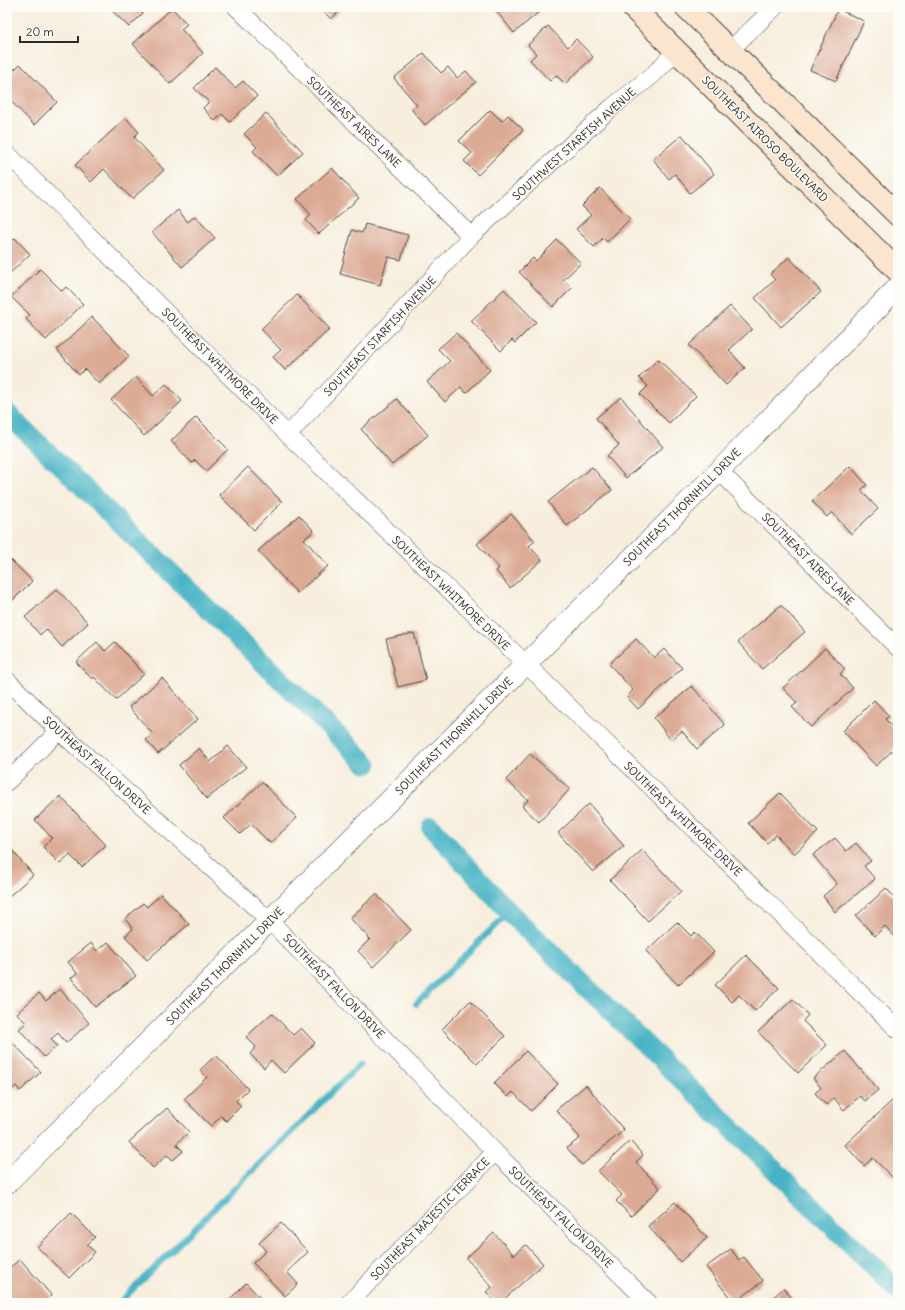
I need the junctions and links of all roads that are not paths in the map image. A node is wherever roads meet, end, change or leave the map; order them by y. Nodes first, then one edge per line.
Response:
1 (236, 7) edge
2 (632, 7) edge
3 (686, 7) edge
4 (776, 7) edge
5 (676, 50) junction
6 (730, 50) junction
7 (7, 153) edge
8 (898, 215) edge
9 (471, 236) junction
10 (898, 271) edge
11 (898, 288) edge
12 (288, 435) junction
13 (718, 471) junction
14 (898, 648) edge
15 (526, 664) junction
16 (7, 680) edge
17 (59, 731) junction
18 (7, 782) edge
19 (270, 921) junction
20 (898, 1030) edge
21 (495, 1152) junction
22 (7, 1183) edge
23 (349, 1303) edge
24 (649, 1303) edge

1 - 9 street, SOUTHEAST AIRES LANE
2 - 5 main road, SOUTHEAST AIROSO BOULEVARD
3 - 6 main road
4 - 6 street
5 - 9 street, SOUTHWEST STARFISH AVENUE
5 - 10 main road, SOUTHEAST AIROSO BOULEVARD
6 - 8 main road
7 - 12 street, SOUTHEAST WHITMORE DRIVE
9 - 12 street, SOUTHEAST STARFISH AVENUE
11 - 13 street, SOUTHEAST THORNHILL DRIVE
12 - 15 street, SOUTHEAST WHITMORE DRIVE
13 - 14 street, SOUTHEAST AIRES LANE
13 - 15 street, SOUTHEAST THORNHILL DRIVE
15 - 19 street, SOUTHEAST THORNHILL DRIVE
15 - 20 street, SOUTHEAST WHITMORE DRIVE
16 - 17 street, SOUTHEAST FALLON DRIVE
17 - 18 street
17 - 19 street, SOUTHEAST FALLON DRIVE
19 - 21 street, SOUTHEAST FALLON DRIVE
19 - 22 street, SOUTHEAST THORNHILL DRIVE
21 - 23 street, SOUTHEAST MAJESTIC TERRACE
21 - 24 street, SOUTHEAST FALLON DRIVE

